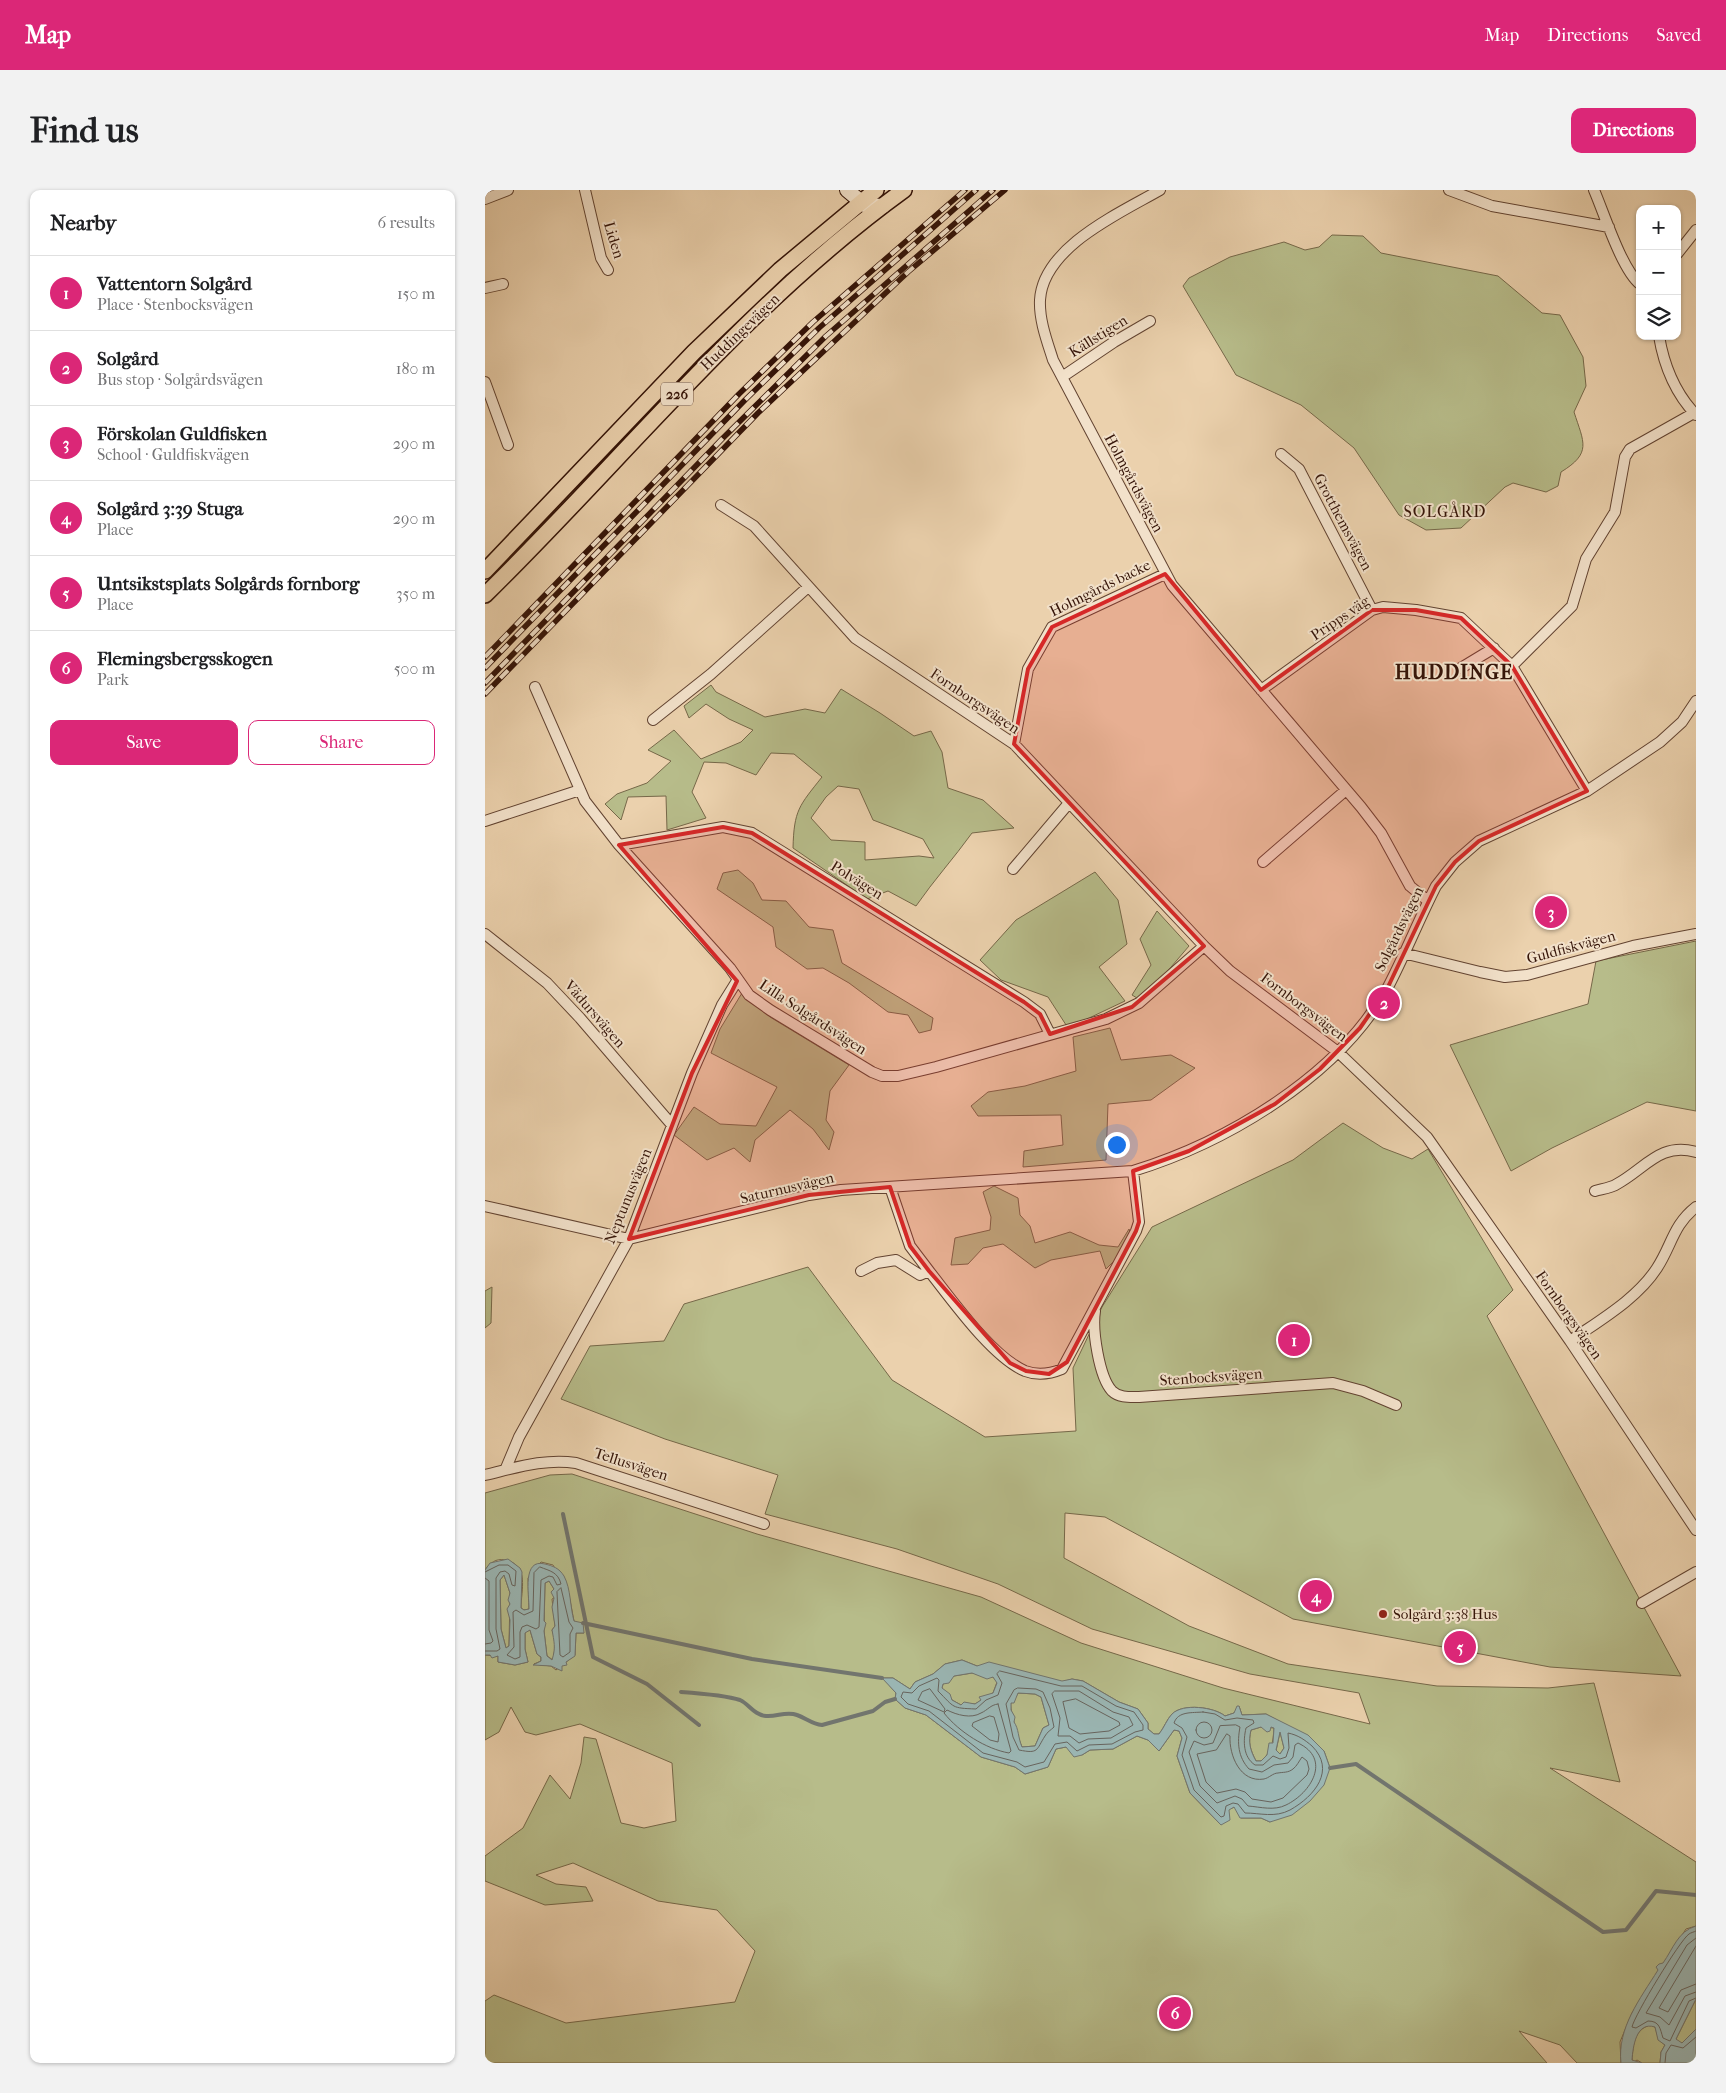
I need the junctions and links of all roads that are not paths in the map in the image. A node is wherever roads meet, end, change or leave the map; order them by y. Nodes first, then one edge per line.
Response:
1 (508, 190) edge
2 (585, 190) edge
3 (847, 190) edge
4 (875, 190) edge
5 (904, 190) edge
6 (1159, 190) edge
7 (1449, 190) edge
8 (1594, 190) edge
9 (485, 199) edge
10 (860, 202) junction
11 (883, 206) junction
12 (1609, 227) junction
13 (1696, 230) edge
14 (1680, 250) edge
15 (608, 270) dead end
16 (1636, 281) edge
17 (503, 284) dead end
18 (485, 288) edge
19 (1150, 321) dead end
20 (1660, 340) edge
21 (1062, 377) junction
22 (485, 382) edge
23 (1695, 414) edge
24 (508, 445) dead end
25 (1281, 454) dead end
26 (721, 506) dead end
27 (485, 571) edge
28 (1165, 574) junction
29 (808, 587) junction
30 (485, 595) edge
31 (1372, 610) junction
32 (1495, 648) junction
33 (1512, 666) junction
34 (1461, 668) dead end
35 (535, 687) dead end
36 (1261, 690) junction
37 (1696, 701) edge
38 (653, 720) dead end
39 (1014, 744) junction
40 (580, 790) junction
41 (1346, 790) junction
42 (1587, 791) junction
43 (1069, 803) junction
44 (485, 821) edge
45 (619, 845) junction
46 (1263, 862) dead end
47 (1013, 869) dead end
48 (1428, 901) junction
49 (485, 934) edge
50 (1696, 934) edge
51 (1204, 946) junction
52 (1403, 953) junction
53 (737, 981) junction
54 (1050, 1034) junction
55 (1338, 1052) junction
56 (672, 1125) junction
57 (1696, 1152) edge
58 (1133, 1171) junction
59 (890, 1187) junction
60 (1595, 1191) dead end
61 (485, 1206) edge
62 (1696, 1207) edge
63 (629, 1240) junction
64 (861, 1271) dead end
65 (929, 1271) junction
66 (1095, 1307) junction
67 (1570, 1342) junction
68 (1396, 1405) dead end
69 (506, 1468) junction
70 (485, 1475) edge
71 (764, 1524) dead end
72 (1696, 1530) edge
73 (1696, 1572) edge
74 (1642, 1603) dead end

1 - 9 street
2 - 15 street, Liden
3 - 10 main road
4 - 10 main road, Huddingevägen / 226
5 - 11 main road, Huddingevägen / 226
6 - 21 street, Holmgårdsvägen
7 - 12 street
8 - 12 street
10 - 11 main road
10 - 27 main road, Huddingevägen / 226
11 - 30 main road, Huddingevägen / 226
12 - 16 street
13 - 14 street
17 - 18 street
19 - 21 street, Källstigen
20 - 23 street
21 - 28 street, Holmgårdsvägen
22 - 24 street
23 - 33 street
25 - 31 street, Grotthemsvägen
26 - 29 street, Fornborgsvägen
28 - 36 street, Holmgårdsvägen
28 - 39 street, Holmgårds backe
29 - 38 street
29 - 39 street, Fornborgsvägen
31 - 32 street, Pripps väg
31 - 36 street, Pripps väg
32 - 33 street, Pripps väg
32 - 34 street
33 - 42 street, Pripps väg
35 - 40 street, Lilla Solgårdsvägen
36 - 41 street, Holmgårdsvägen
37 - 42 street, Solgårdsvägen
39 - 43 street, Fornborgsvägen
40 - 44 street
40 - 45 street, Lilla Solgårdsvägen
41 - 46 street
41 - 48 street, Holmgårdsvägen
42 - 48 street, Solgårdsvägen
43 - 47 street
43 - 51 street, Fornborgsvägen
45 - 53 street, Lilla Solgårdsvägen
45 - 54 street, Polvägen
48 - 52 street, Solgårdsvägen
49 - 56 street, Vädursvägen
50 - 52 street, Guldfiskvägen
51 - 54 street, Lilla Solgårdsvägen
51 - 55 street, Fornborgsvägen
52 - 55 street, Solgårdsvägen
53 - 54 street, Lilla Solgårdsvägen
53 - 56 street, Neptunusvägen
55 - 58 street, Solgårdsvägen
55 - 67 street, Fornborgsvägen
56 - 63 street, Neptunusvägen
57 - 60 street
58 - 59 street, Saturnusvägen
58 - 66 street, Stenbocksvägen
59 - 63 street, Saturnusvägen
59 - 65 street, Stenbocksvägen
61 - 63 street, Saturnusvägen
62 - 67 street
63 - 69 street, Neptunusvägen
64 - 65 street
65 - 66 street, Stenbocksvägen
66 - 68 street, Stenbocksvägen
67 - 72 street, Fornborgsvägen
69 - 70 street, Tellusvägen
69 - 71 street, Tellusvägen
73 - 74 street

